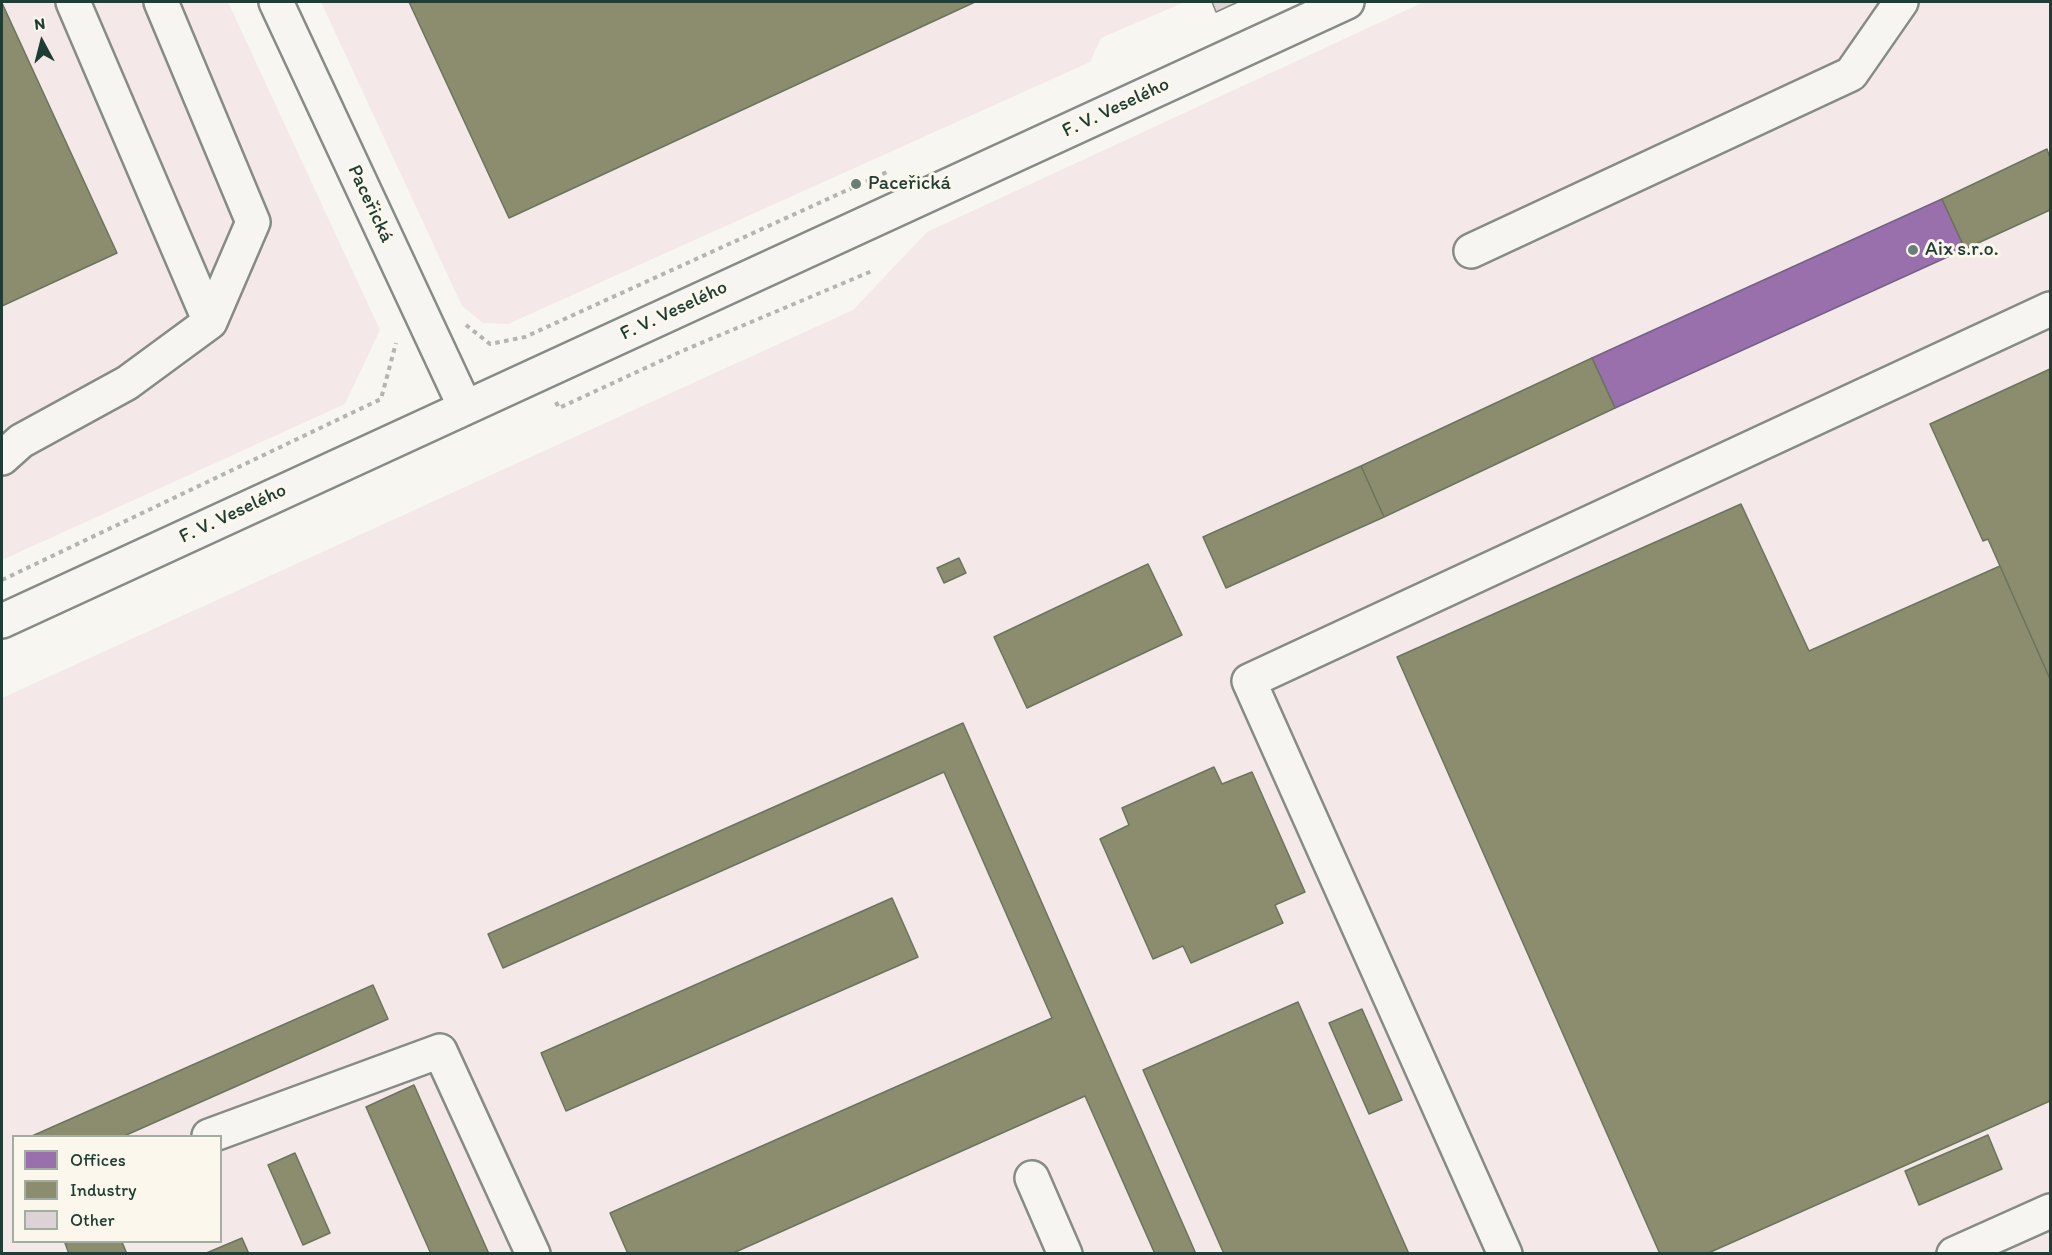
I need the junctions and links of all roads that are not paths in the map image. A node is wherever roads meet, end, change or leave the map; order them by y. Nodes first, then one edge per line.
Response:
1 (73, 2) edge
2 (161, 2) edge
3 (276, 2) edge
4 (1347, 2) edge
5 (1901, 2) edge
6 (1471, 251) dead end
7 (2050, 309) edge
8 (210, 322) junction
9 (465, 407) junction
10 (2, 458) edge
11 (2, 621) edge
12 (214, 1135) edge
13 (1032, 1178) dead end
14 (2050, 1211) edge
15 (533, 1254) edge
16 (1065, 1254) edge
17 (1505, 1254) edge
18 (1954, 1254) edge

1 - 8 street
2 - 8 street
3 - 9 street, Paceřická
4 - 9 street, F. V. Veselého
5 - 6 street
7 - 17 street
8 - 10 street
9 - 11 street, F. V. Veselého
12 - 15 street
13 - 16 street
14 - 18 street

